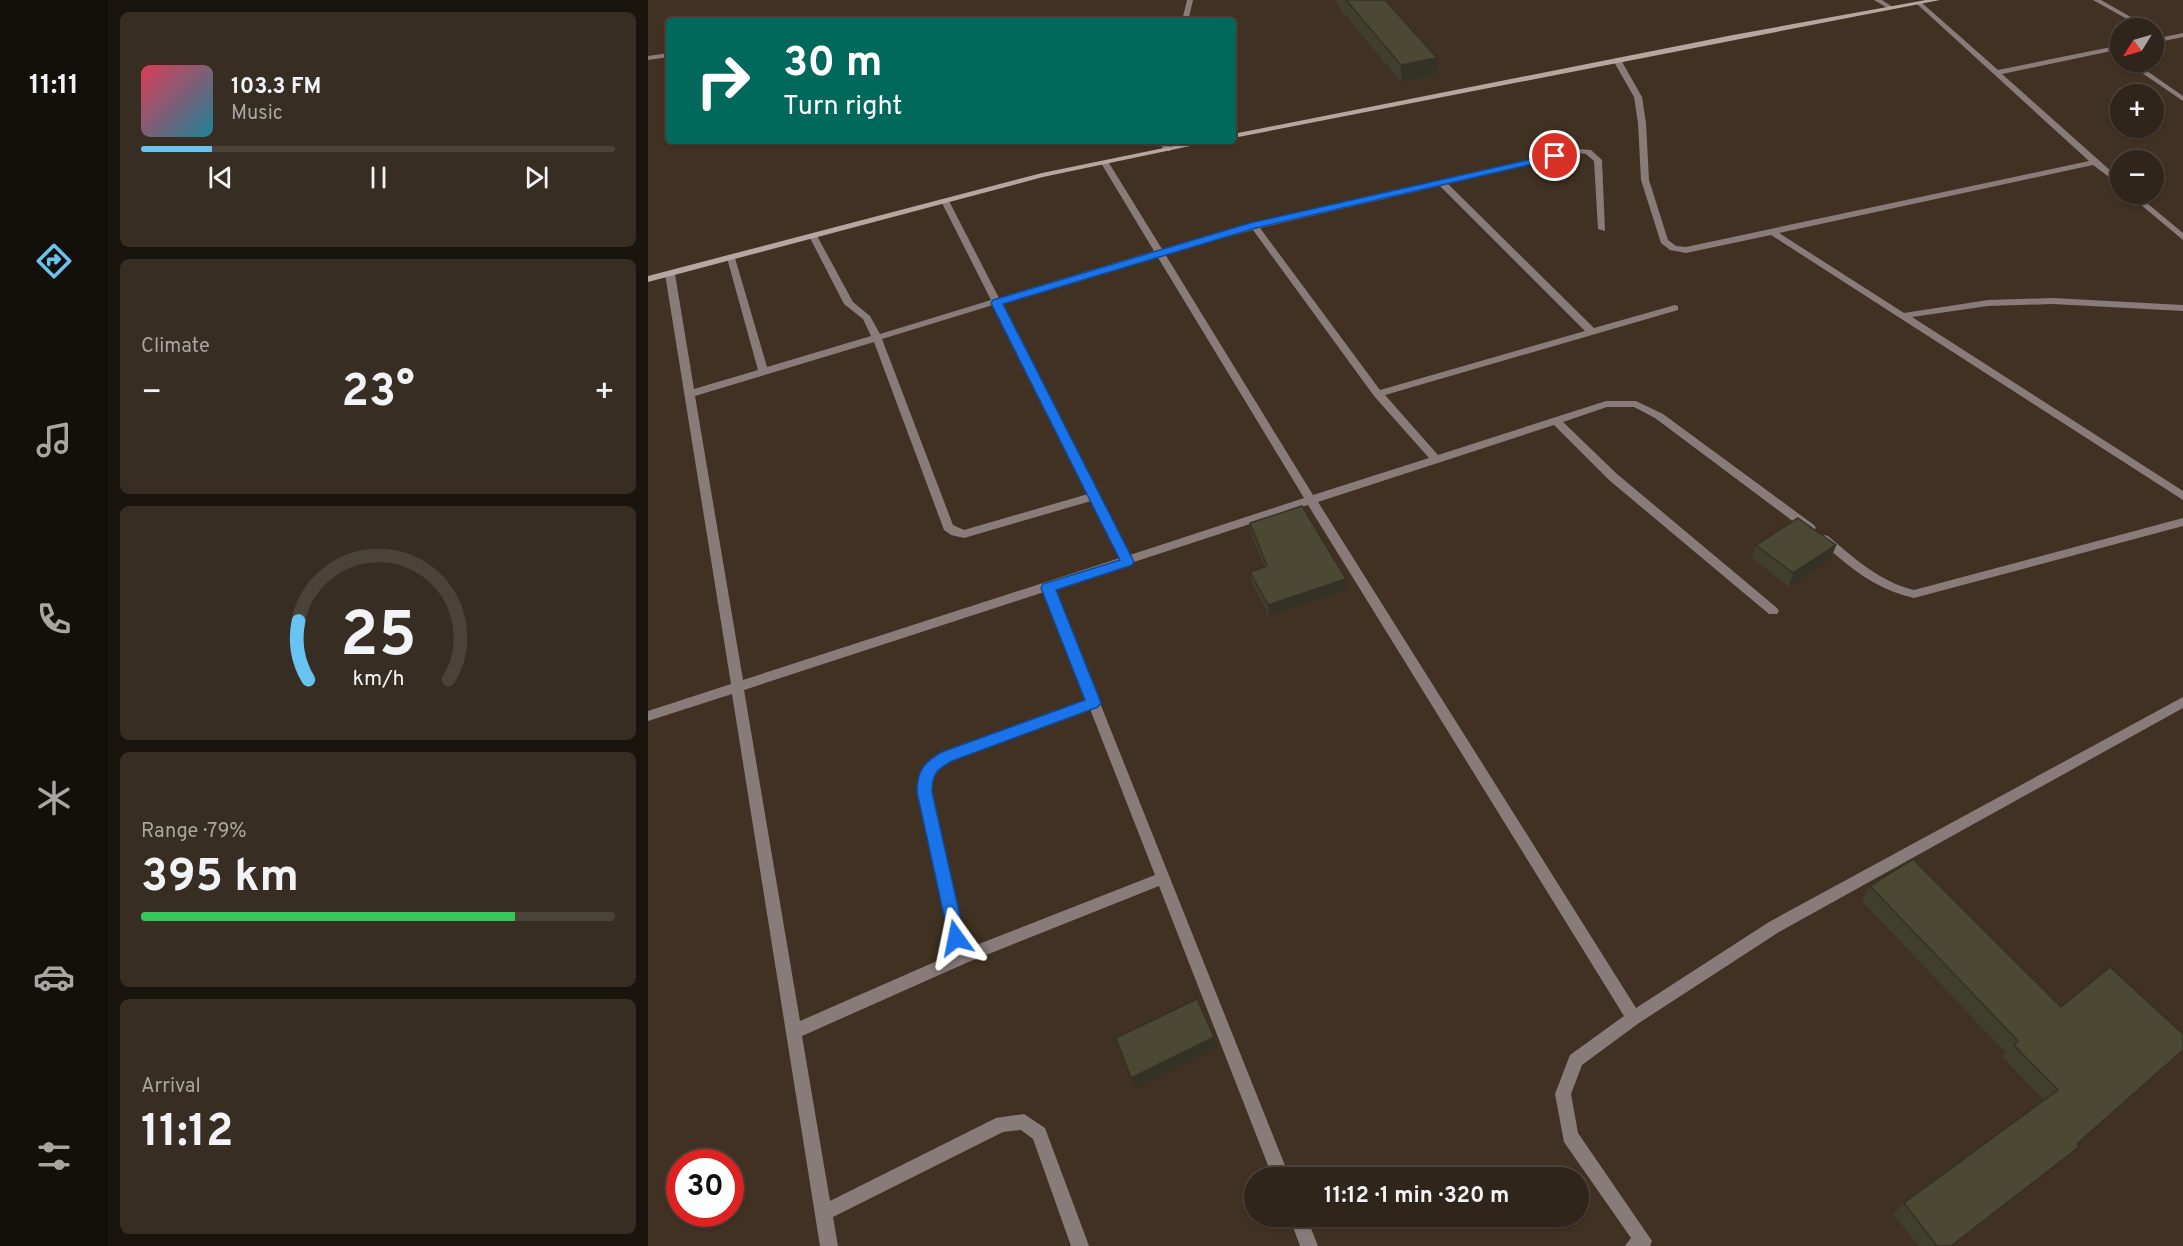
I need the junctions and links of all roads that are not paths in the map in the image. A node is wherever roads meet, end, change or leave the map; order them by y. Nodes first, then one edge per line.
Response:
1 (1190, 0) edge
2 (1877, 0) edge
3 (1936, 0) edge
4 (2096, 0) edge
5 (1919, 3) junction
6 (1891, 8) junction
7 (1186, 18) edge
8 (2129, 18) edge
9 (2183, 35) edge
10 (2165, 39) edge
11 (2110, 49) edge
12 (666, 55) edge
13 (648, 58) edge
14 (1617, 60) junction
15 (2144, 72) edge
16 (1996, 73) junction
17 (2183, 99) edge
18 (1236, 135) edge
19 (1165, 145) edge
20 (2095, 162) junction
21 (1105, 163) junction
22 (2110, 175) edge
23 (1441, 182) junction
24 (945, 201) junction
25 (2144, 204) edge
26 (1254, 225) junction
27 (1602, 229) dead end
28 (1772, 232) junction
29 (813, 236) junction
30 (2183, 237) edge
31 (1160, 253) junction
32 (731, 258) junction
33 (670, 274) junction
34 (648, 279) edge
35 (996, 303) junction
36 (1675, 308) dead end
37 (2183, 308) edge
38 (1902, 315) junction
39 (1592, 332) junction
40 (877, 338) junction
41 (763, 372) junction
42 (689, 394) junction
43 (1378, 394) junction
44 (1556, 421) junction
45 (1437, 460) junction
46 (1095, 495) junction
47 (2183, 495) edge
48 (1312, 502) junction
49 (2183, 522) edge
50 (1128, 562) junction
51 (1048, 588) junction
52 (1773, 611) dead end
53 (736, 687) junction
54 (2183, 702) edge
55 (1093, 703) junction
56 (648, 716) edge
57 (1163, 878) junction
58 (961, 958) junction
59 (1634, 1018) junction
60 (793, 1032) junction
61 (1278, 1167) edge
62 (823, 1213) junction
63 (1302, 1227) edge
64 (1642, 1244) edge
65 (828, 1246) edge
66 (1080, 1246) edge
67 (1309, 1246) edge

1 - 7 street
2 - 6 street
3 - 5 street
4 - 8 street
5 - 6 street
5 - 16 street
6 - 14 street
9 - 10 street
11 - 16 street
12 - 13 street
14 - 18 street
14 - 28 street
15 - 17 street
16 - 20 street
19 - 21 street
20 - 22 street
20 - 28 street
21 - 24 street
21 - 31 street
23 - 26 street
23 - 27 street
23 - 39 street
24 - 29 street
24 - 35 street
25 - 30 street
26 - 31 street
26 - 43 street
28 - 38 street
29 - 32 street
29 - 40 street
31 - 35 street
31 - 48 street
32 - 33 street
32 - 41 street
33 - 34 street
33 - 42 street
35 - 40 street
35 - 46 street
36 - 39 street
37 - 38 street
38 - 47 street
39 - 43 street
40 - 41 street
40 - 46 street
41 - 42 street
42 - 53 street
43 - 45 street
44 - 45 street
44 - 49 street
44 - 52 street
45 - 48 street
46 - 50 street
48 - 50 street
48 - 59 street
50 - 51 street
51 - 53 street
51 - 55 street
53 - 56 street
53 - 60 street
54 - 59 street
55 - 57 street
55 - 58 street
57 - 58 street
57 - 61 street
58 - 60 street
59 - 64 street
60 - 62 street
62 - 65 street
62 - 66 street
63 - 67 street

